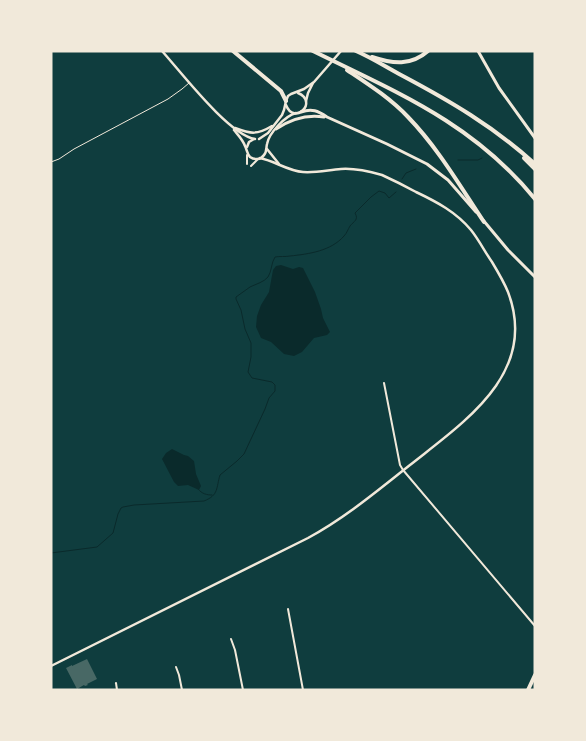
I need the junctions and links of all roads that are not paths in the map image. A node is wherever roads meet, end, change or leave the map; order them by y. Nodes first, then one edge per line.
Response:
1 (162, 51) edge
2 (233, 51) edge
3 (313, 51) edge
4 (341, 51) edge
5 (356, 51) edge
6 (428, 51) edge
7 (478, 51) edge
8 (363, 54) junction
9 (335, 62) junction
10 (314, 82) junction
11 (190, 83) junction
12 (296, 93) junction
13 (306, 102) junction
14 (286, 103) junction
15 (301, 112) junction
16 (296, 113) junction
17 (327, 117) junction
18 (233, 127) junction
19 (275, 127) junction
20 (535, 138) edge
21 (257, 139) junction
22 (511, 144) junction
23 (266, 146) junction
24 (247, 150) junction
25 (259, 159) junction
26 (51, 162) edge
27 (246, 164) dead end
28 (280, 164) junction
29 (535, 164) edge
30 (251, 166) dead end
31 (535, 169) edge
32 (535, 199) edge
33 (484, 222) junction
34 (535, 277) edge
35 (384, 383) dead end
36 (403, 470) junction
37 (288, 609) dead end
38 (535, 626) edge
39 (231, 639) dead end
40 (51, 666) edge
41 (176, 667) dead end
42 (535, 675) edge
43 (116, 683) dead end
44 (118, 690) edge
45 (182, 690) edge
46 (243, 690) edge
47 (303, 690) edge
48 (528, 690) edge

1 - 11 street
2 - 14 highway
3 - 9 highway
4 - 10 street
5 - 8 highway
6 - 8 highway
7 - 20 highway
8 - 22 highway
9 - 32 highway
9 - 33 highway
10 - 12 street
10 - 13 street
11 - 18 street
11 - 26 lane
12 - 13 street
12 - 14 street
13 - 15 street
14 - 16 street
14 - 19 street
15 - 16 street
15 - 17 highway
16 - 19 street
17 - 19 highway
17 - 33 highway
18 - 19 street
18 - 21 street
18 - 24 street
19 - 21 street
19 - 23 street
21 - 23 street
21 - 24 street
22 - 29 highway
22 - 31 highway
23 - 25 street
23 - 28 street
24 - 25 street
24 - 27 street
25 - 28 street
25 - 30 street
28 - 36 street
33 - 34 highway
35 - 36 street
36 - 38 street
36 - 40 street
37 - 47 street
39 - 46 street
41 - 45 street
42 - 48 highway
43 - 44 street

